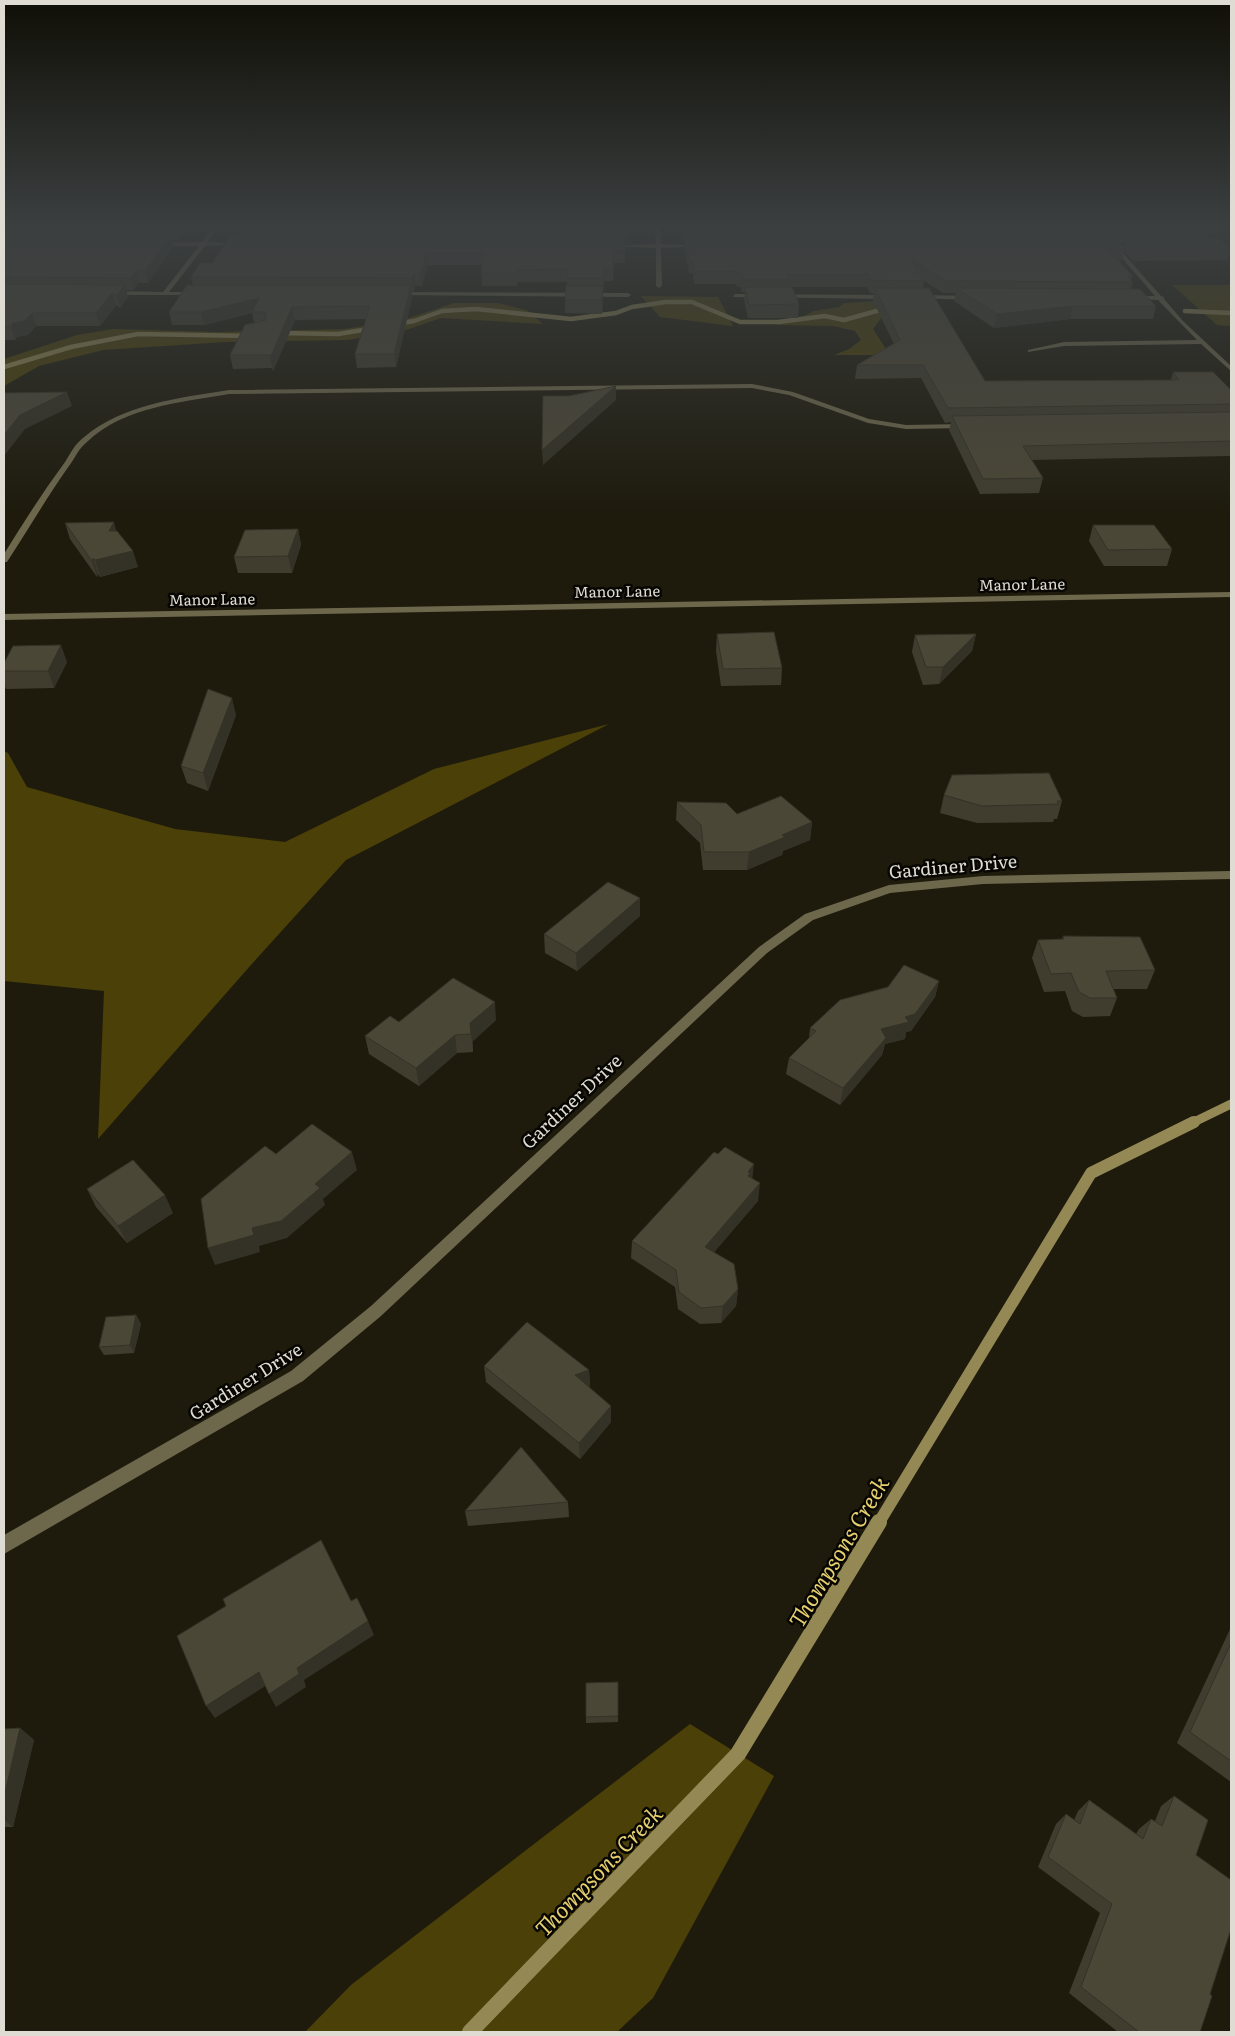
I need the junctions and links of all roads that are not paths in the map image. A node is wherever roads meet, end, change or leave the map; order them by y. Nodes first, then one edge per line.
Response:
1 (1182, 323) edge
2 (1203, 342) junction
3 (1030, 352) dead end
4 (1231, 369) edge
5 (975, 426) edge
6 (4, 560) edge
7 (1231, 594) edge
8 (4, 617) edge
9 (1231, 876) edge
10 (4, 1545) edge

1 - 2 street
2 - 3 street
2 - 4 street
5 - 6 street
7 - 8 street, Manor Lane
9 - 10 street, Gardiner Drive

